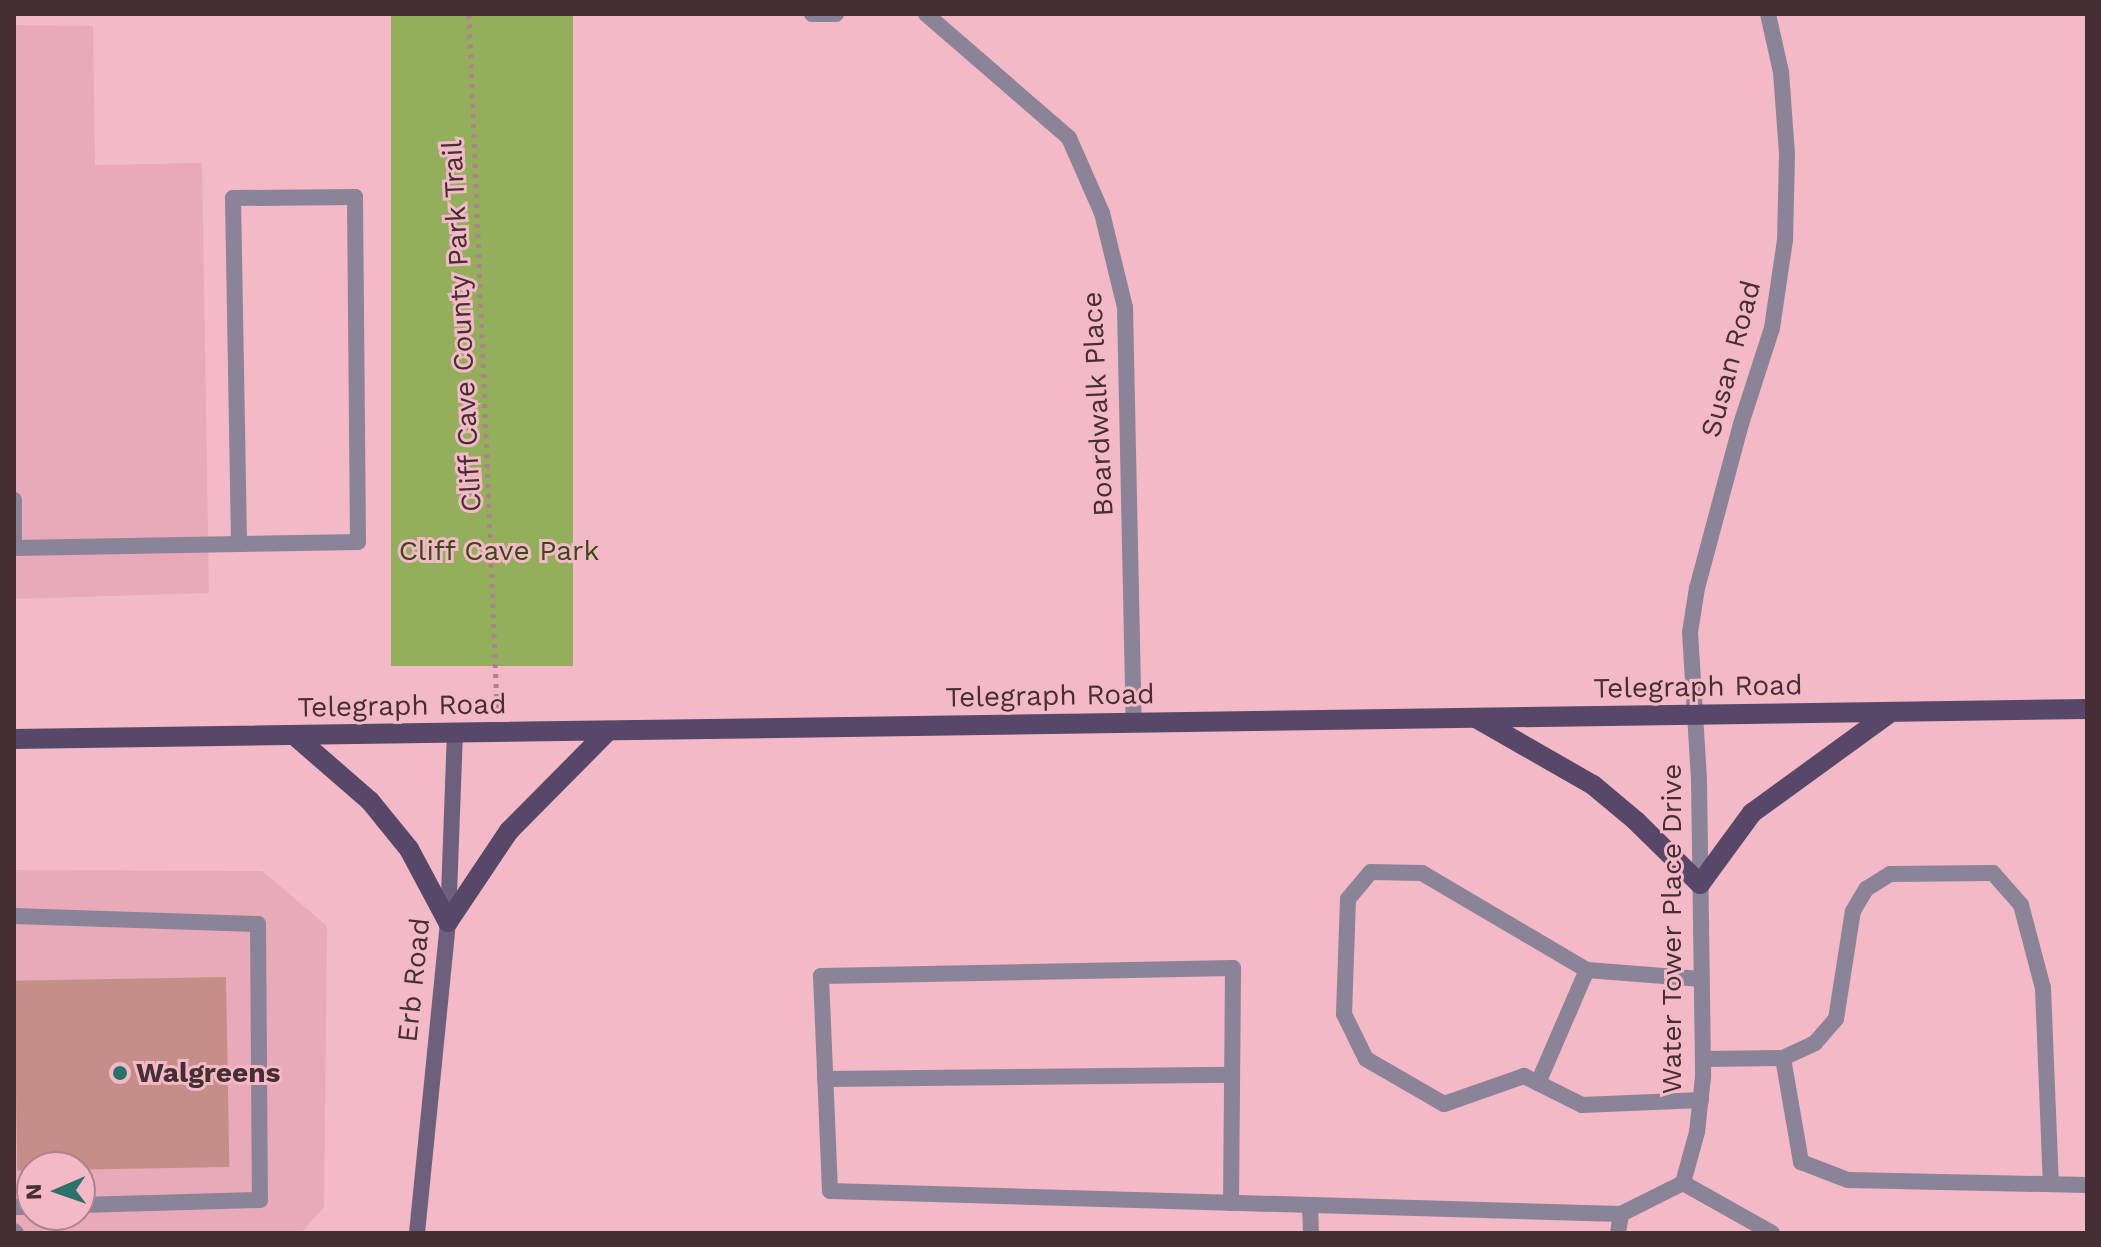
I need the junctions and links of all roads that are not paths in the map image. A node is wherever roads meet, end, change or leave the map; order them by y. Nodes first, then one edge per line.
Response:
1 (812, 14) edge
2 (836, 14) edge
3 (926, 14) edge
4 (1768, 14) edge
5 (14, 500) edge
6 (239, 544) junction
7 (15, 548) edge
8 (2087, 709) edge
9 (1891, 712) junction
10 (1695, 714) junction
11 (1476, 718) junction
12 (1134, 722) junction
13 (608, 731) junction
14 (455, 733) junction
15 (294, 735) junction
16 (16, 743) edge
17 (1700, 884) junction
18 (14, 916) edge
19 (448, 922) junction
20 (1587, 970) junction
21 (1702, 979) junction
22 (1783, 1058) junction
23 (1703, 1059) junction
24 (1232, 1075) junction
25 (825, 1079) junction
26 (1538, 1083) junction
27 (1701, 1100) junction
28 (1683, 1183) junction
29 (2051, 1184) junction
30 (2087, 1185) edge
31 (1231, 1203) junction
32 (96, 1205) edge
33 (1310, 1205) junction
34 (1621, 1214) junction
35 (417, 1233) edge
36 (1311, 1233) edge
37 (1618, 1233) edge
38 (1772, 1233) edge

1 - 2 street
3 - 12 street, Boardwalk Place
4 - 10 street, Susan Road
5 - 7 street
6 - 6 street
6 - 7 street
8 - 9 main road, Telegraph Road
9 - 10 main road, Telegraph Road
9 - 17 main road
10 - 11 main road, Telegraph Road
10 - 17 street, Water Tower Place Drive
11 - 12 main road, Telegraph Road
11 - 17 main road
12 - 13 main road, Telegraph Road
13 - 14 main road, Telegraph Road
13 - 19 main road
14 - 15 main road, Telegraph Road
14 - 19 street, Erb Road
15 - 16 main road, Telegraph Road
15 - 19 main road
17 - 21 street, Water Tower Place Drive
18 - 32 street
19 - 35 street, Erb Road
20 - 21 street
20 - 26 street
20 - 26 street
21 - 23 street, Water Tower Place Drive
22 - 23 street
22 - 29 street
22 - 29 street
23 - 27 street, Water Tower Place Drive
24 - 25 street
24 - 25 street
24 - 31 street
25 - 31 street
26 - 27 street
27 - 28 street, Water Tower Place Drive
28 - 34 street
28 - 38 street
29 - 30 street
31 - 33 street
33 - 34 street
33 - 36 street
34 - 37 street

